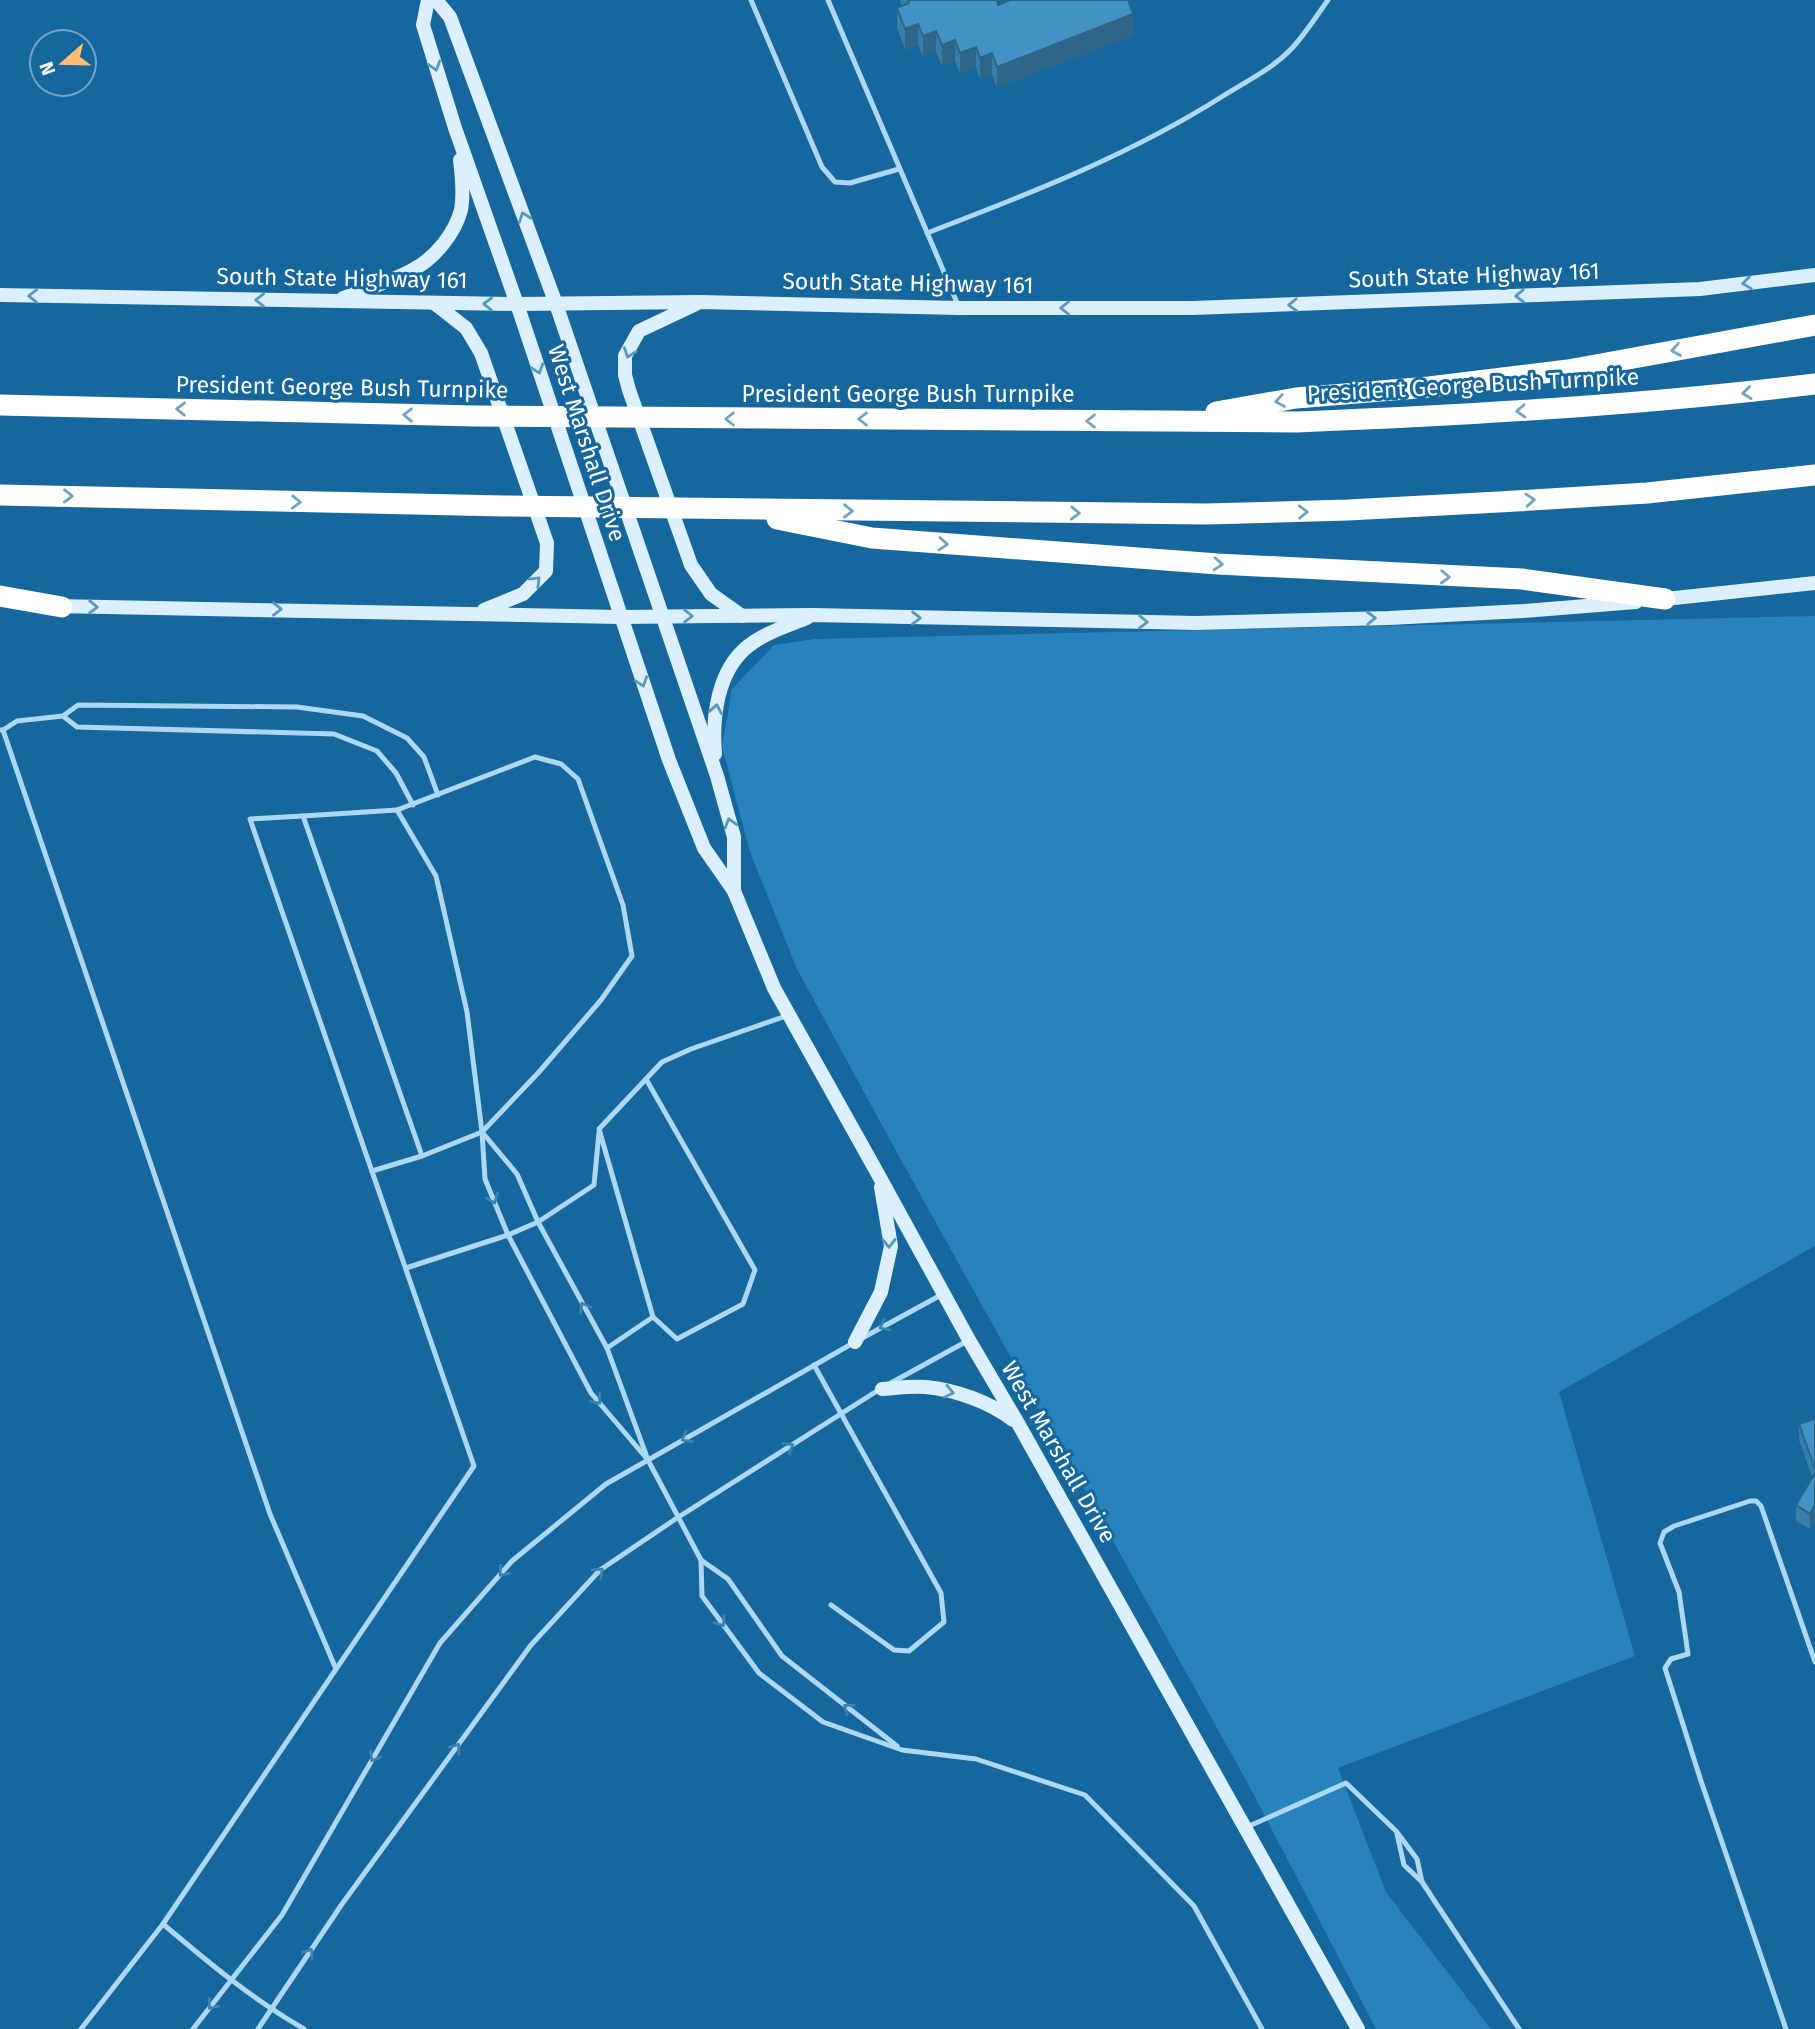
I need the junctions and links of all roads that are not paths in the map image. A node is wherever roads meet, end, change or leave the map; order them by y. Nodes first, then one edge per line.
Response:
1 (428, 0) edge
2 (436, 0) edge
3 (751, 0) edge
4 (828, 0) edge
5 (1328, 0) edge
6 (455, 128) junction
7 (900, 169) junction
8 (927, 233) junction
9 (1815, 275) edge
10 (0, 295) edge
11 (335, 301) junction
12 (701, 302) junction
13 (434, 303) junction
14 (517, 304) junction
15 (556, 304) junction
16 (959, 308) junction
17 (1815, 324) edge
18 (1815, 384) edge
19 (0, 405) edge
20 (1159, 422) junction
21 (1815, 475) edge
22 (0, 495) edge
23 (730, 509) junction
24 (1815, 583) edge
25 (0, 596) edge
26 (1665, 599) junction
27 (0, 605) edge
28 (62, 607) junction
29 (477, 613) junction
30 (812, 615) junction
31 (662, 616) junction
32 (742, 616) junction
33 (620, 617) junction
34 (64, 716) junction
35 (1, 730) edge
36 (717, 776) junction
37 (438, 795) junction
38 (413, 804) junction
39 (397, 810) junction
40 (303, 816) junction
41 (734, 891) junction
42 (789, 1015) junction
43 (646, 1079) junction
44 (599, 1129) junction
45 (482, 1132) junction
46 (422, 1156) junction
47 (372, 1171) junction
48 (879, 1176) junction
49 (538, 1222) junction
50 (508, 1235) junction
51 (405, 1268) junction
52 (944, 1294) junction
53 (653, 1317) junction
54 (969, 1340) junction
55 (855, 1342) junction
56 (607, 1348) junction
57 (814, 1365) junction
58 (881, 1388) junction
59 (842, 1413) junction
60 (1019, 1425) junction
61 (648, 1460) junction
62 (677, 1518) junction
63 (701, 1560) junction
64 (831, 1605) dead end
65 (1815, 1662) edge
66 (336, 1669) junction
67 (902, 1750) junction
68 (1244, 1829) junction
69 (1396, 1831) junction
70 (1422, 1882) junction
71 (163, 1924) junction
72 (230, 1981) junction
73 (272, 2010) junction
74 (81, 2029) edge
75 (193, 2029) edge
76 (258, 2029) edge
77 (304, 2029) edge
78 (1262, 2029) edge
79 (1358, 2029) edge
80 (1519, 2029) edge
81 (1786, 2029) edge

1 -> 6 main road, West Marshall Drive
15 -> 2 main road, West Marshall Drive
3 - 7 lane
4 - 7 lane
5 - 8 lane
6 - 11 main road
6 - 14 main road, West Marshall Drive
7 - 8 lane
8 - 16 lane
9 -> 16 main road, South State Highway 161
11 -> 10 main road, South State Highway 161
11 - 13 main road, South State Highway 161
12 - 15 main road, South State Highway 161
12 - 16 main road, South State Highway 161
12 -> 32 main road
14 -> 13 main road, South State Highway 161
29 -> 13 main road
14 - 15 main road, South State Highway 161
14 -> 33 main road, West Marshall Drive
15 - 31 main road, West Marshall Drive
17 -> 20 highway
18 -> 20 highway, President George Bush Turnpike
20 -> 19 highway, President George Bush Turnpike
23 -> 21 highway
22 -> 23 highway
23 -> 26 highway
24 - 26 main road
25 - 28 highway
30 -> 26 main road
27 - 28 main road
28 -> 29 main road
29 - 33 main road
30 - 32 main road
36 -> 30 main road
31 -> 32 main road
31 - 33 main road
31 - 36 main road, West Marshall Drive
33 -> 41 main road, West Marshall Drive
34 - 35 lane
34 - 37 lane
34 - 38 lane
35 - 66 lane
41 -> 36 main road, West Marshall Drive
37 - 38 lane
37 - 45 lane
38 - 39 lane
39 - 40 lane
39 - 45 lane
40 - 46 lane
40 - 47 lane
41 - 42 main road, West Marshall Drive
42 - 43 lane
42 - 48 main road, West Marshall Drive
43 - 44 lane
43 - 53 lane
44 - 49 lane
44 - 53 lane
45 - 46 lane
45 - 49 lane
45 -> 50 lane
46 - 47 lane
47 - 51 lane
48 - 52 main road, West Marshall Drive
48 -> 55 main road
49 - 50 lane
56 -> 49 lane
50 - 51 lane
50 -> 61 lane
51 - 66 lane
52 - 54 main road, West Marshall Drive
52 -> 55 lane
53 - 56 lane
54 - 58 lane
54 - 60 main road, West Marshall Drive
55 - 57 lane
56 - 61 lane
57 - 59 lane
57 -> 61 lane
58 - 59 lane
58 -> 60 main road
62 -> 59 lane
59 - 64 lane
60 - 68 main road, West Marshall Drive
61 - 62 lane
61 -> 72 lane
62 - 63 lane
73 -> 62 lane
67 -> 63 lane
63 -> 67 lane
65 - 81 lane
66 - 71 lane
67 - 78 lane
68 - 69 lane
68 - 79 main road, West Marshall Drive
69 - 70 lane
69 - 70 lane
70 - 80 lane
71 - 72 lane
71 - 74 lane
72 - 73 lane
72 -> 75 lane
73 - 76 lane
73 - 77 lane

